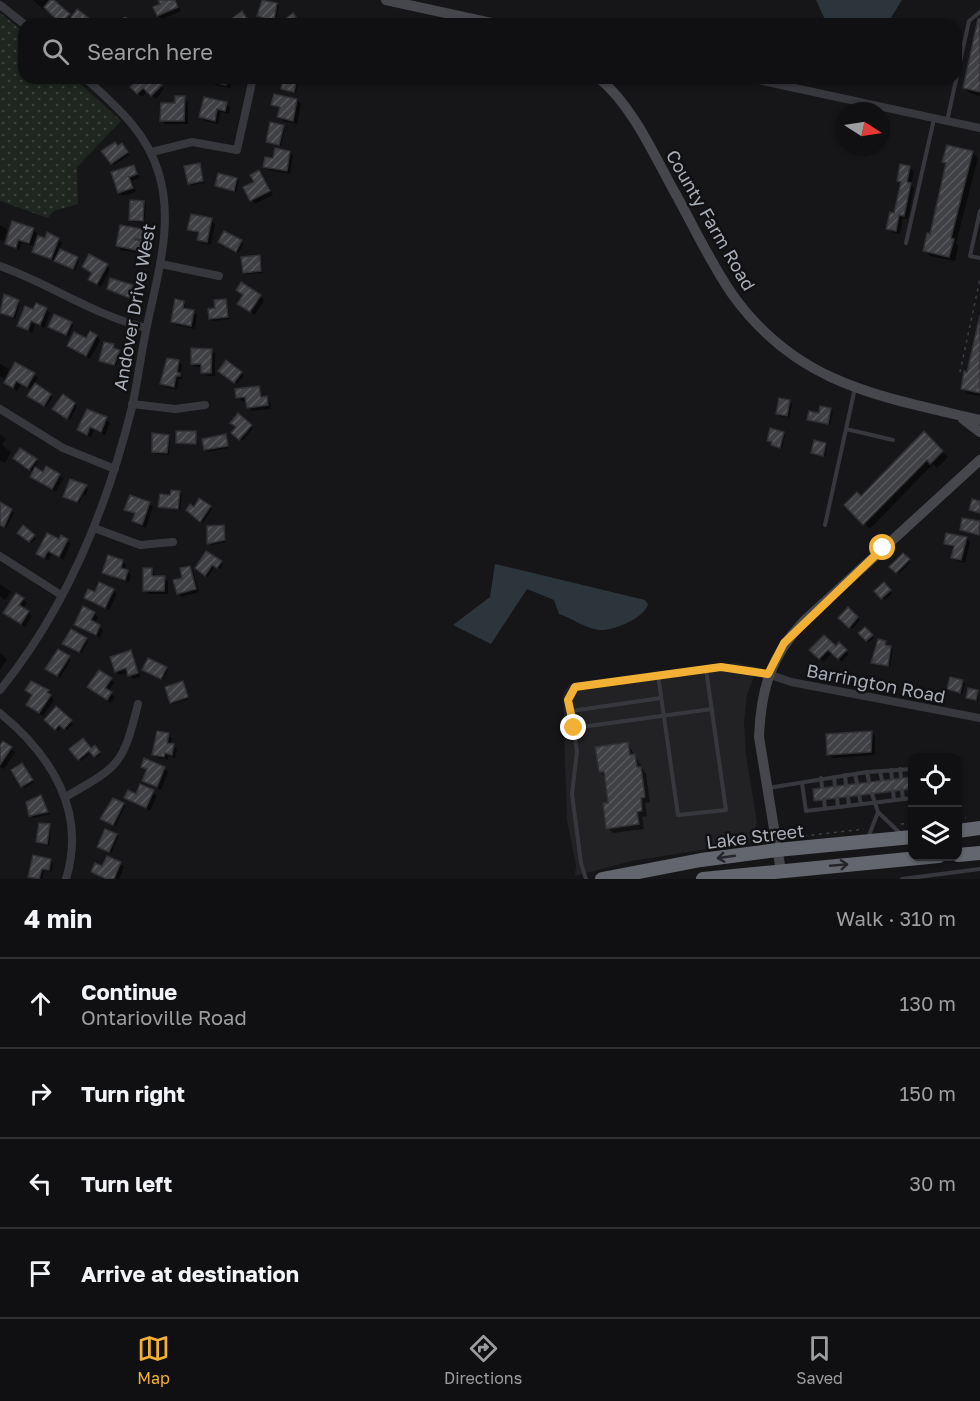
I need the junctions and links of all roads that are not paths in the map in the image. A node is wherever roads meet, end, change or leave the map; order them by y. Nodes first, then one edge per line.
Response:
1 (386, 0) edge
2 (0, 5) edge
3 (980, 12) edge
4 (468, 18) edge
5 (18, 19) edge
6 (962, 53) edge
7 (91, 84) edge
8 (252, 84) edge
9 (604, 84) edge
10 (777, 84) edge
11 (955, 84) edge
12 (934, 118) junction
13 (947, 121) junction
14 (980, 128) edge
15 (152, 152) junction
16 (980, 211) edge
17 (906, 243) dead end
18 (980, 258) edge
19 (161, 264) junction
20 (0, 266) edge
21 (219, 276) dead end
22 (146, 328) junction
23 (855, 387) junction
24 (132, 404) junction
25 (205, 405) dead end
26 (0, 409) edge
27 (958, 415) junction
28 (980, 420) edge
29 (846, 429) junction
30 (980, 432) edge
31 (893, 440) dead end
32 (980, 461) edge
33 (115, 469) junction
34 (825, 525) dead end
35 (94, 528) junction
36 (173, 542) dead end
37 (0, 556) edge
38 (62, 595) junction
39 (706, 669) junction
40 (768, 674) junction
41 (658, 675) junction
42 (0, 690) edge
43 (661, 698) junction
44 (138, 704) dead end
45 (712, 709) junction
46 (571, 711) junction
47 (0, 713) edge
48 (664, 716) junction
49 (980, 718) edge
50 (574, 728) junction
51 (900, 769) junction
52 (908, 769) edge
53 (891, 770) junction
54 (880, 771) junction
55 (867, 772) junction
56 (855, 774) junction
57 (845, 776) junction
58 (834, 777) junction
59 (821, 778) junction
60 (901, 778) dead end
61 (892, 779) dead end
62 (882, 780) dead end
63 (869, 782) dead end
64 (802, 783) junction
65 (857, 783) dead end
66 (846, 785) dead end
67 (835, 786) dead end
68 (822, 787) dead end
69 (767, 788) junction
70 (902, 790) dead end
71 (893, 791) dead end
72 (884, 792) dead end
73 (872, 794) dead end
74 (859, 795) dead end
75 (67, 796) junction
76 (848, 796) dead end
77 (837, 798) dead end
78 (908, 798) edge
79 (824, 799) dead end
80 (903, 799) junction
81 (894, 800) junction
82 (885, 801) junction
83 (874, 802) junction
84 (861, 804) junction
85 (849, 805) junction
86 (838, 807) junction
87 (825, 808) junction
88 (878, 812) junction
89 (980, 828) edge
90 (962, 830) edge
91 (908, 837) edge
92 (866, 842) junction
93 (777, 850) junction
94 (980, 853) edge
95 (962, 855) edge
96 (908, 860) edge
97 (980, 869) edge
98 (781, 875) edge
99 (66, 879) edge
100 (586, 879) edge
101 (602, 879) edge
102 (703, 879) edge
103 (902, 879) edge

1 - 4 main road
2 - 5 street
3 - 6 lane
7 - 15 street, Andover Drive West
8 - 15 street
9 - 23 main road, County Farm Road
10 - 12 street
11 - 13 lane
12 - 13 street
12 - 17 lane
13 - 14 street
15 - 19 street, Andover Drive West
16 - 18 lane
19 - 21 street
19 - 22 street, Andover Drive West
20 - 22 street
22 - 24 street, Andover Drive West
23 - 27 main road, County Farm Road
23 - 29 lane
24 - 25 street
24 - 33 street, Andover Drive West
26 - 33 street
27 - 28 main road, County Farm Road
27 - 30 main road
29 - 31 lane
29 - 34 lane
32 - 40 main road
33 - 35 street, Andover Drive West
35 - 36 street
35 - 38 street, Andover Drive West
37 - 38 street
38 - 42 street, Andover Drive West
39 - 40 lane
39 - 41 lane
39 - 45 lane
40 - 49 street, Barrington Road
40 - 69 main road
41 - 43 lane
41 - 46 lane
43 - 46 lane
43 - 48 lane
44 - 75 street
45 - 48 lane
45 - 48 lane
46 - 50 lane
47 - 75 street
48 - 50 lane
50 - 100 lane
51 - 52 lane
51 - 53 lane
51 - 60 lane
53 - 54 lane
53 - 61 lane
54 - 55 lane
54 - 62 lane
55 - 56 lane
55 - 63 lane
56 - 57 lane
56 - 65 lane
57 - 58 lane
57 - 66 lane
58 - 59 lane
58 - 67 lane
59 - 64 lane
59 - 68 lane
64 - 69 lane
64 - 87 lane
69 - 93 main road
70 - 80 lane
71 - 81 lane
72 - 82 lane
73 - 83 lane
74 - 84 lane
75 - 99 street
76 - 85 lane
77 - 86 lane
78 - 80 lane
79 - 87 lane
80 - 81 lane
81 - 82 lane
82 - 83 lane
83 - 84 lane
83 - 88 lane
84 - 85 lane
85 - 86 lane
86 - 87 lane
88 - 91 lane
88 - 92 lane
89 - 90 highway
91 - 92 highway, Lake Street
92 - 93 highway, Lake Street
93 - 98 main road
93 -> 101 highway, Lake Street
94 - 95 highway
98 -> 96 highway, Lake Street
97 - 103 lane
98 - 102 highway, Lake Street

